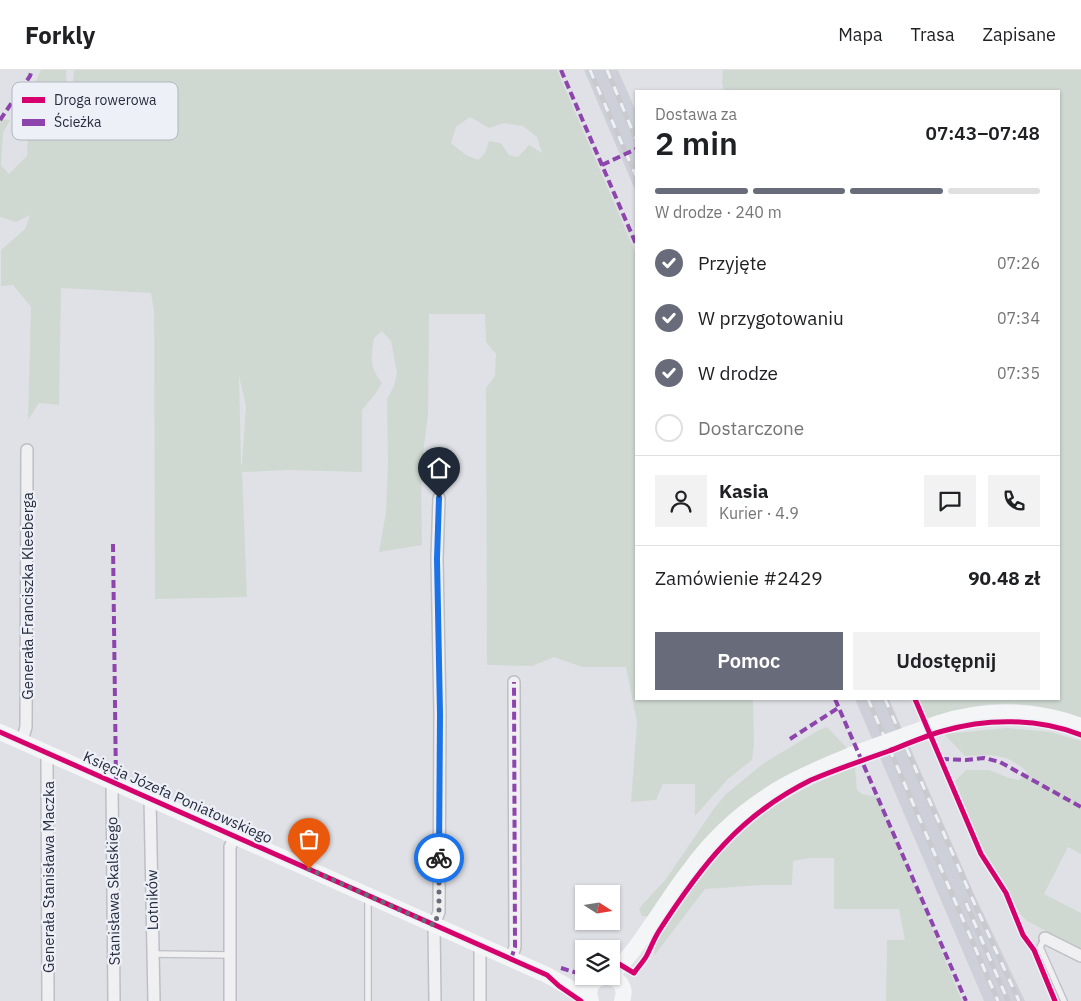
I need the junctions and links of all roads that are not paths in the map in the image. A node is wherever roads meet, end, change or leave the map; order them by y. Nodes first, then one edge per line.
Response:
1 (27, 450) dead end
2 (439, 498) dead end
3 (514, 682) dead end
4 (1081, 726) edge
5 (0, 732) edge
6 (22, 741) junction
7 (50, 753) junction
8 (112, 782) junction
9 (150, 798) junction
10 (235, 836) junction
11 (368, 895) junction
12 (434, 925) junction
13 (1045, 938) joint
14 (480, 945) junction
15 (154, 954) junction
16 (230, 955) junction
17 (1081, 956) edge
18 (510, 959) junction
19 (547, 975) junction
20 (575, 980) edge
21 (592, 985) edge
22 (618, 987) edge
23 (591, 1000) edge
24 (48, 1001) edge
25 (114, 1001) edge
26 (154, 1001) edge
27 (230, 1001) edge
28 (368, 1001) edge
29 (435, 1001) edge
30 (480, 1001) edge
31 (1064, 1001) edge

1 - 6 street, Generała Franciszka Kleeberga
2 - 12 street
3 - 18 street
4 - 22 street, bridge
5 - 6 street, Księcia Józefa Poniatowskiego
6 - 7 street, Księcia Józefa Poniatowskiego
7 - 8 street, Księcia Józefa Poniatowskiego
7 - 24 street, Generała Stanisława Maczka
8 - 9 street, Księcia Józefa Poniatowskiego
8 - 25 street, Stanisława Skalskiego
9 - 10 street, Księcia Józefa Poniatowskiego
9 - 15 street, Lotników
10 - 11 street, Księcia Józefa Poniatowskiego
10 - 16 street
11 - 12 street, Księcia Józefa Poniatowskiego
11 - 28 lane
12 - 14 street, Księcia Józefa Poniatowskiego
12 - 29 street
13 - 17 street
13 - 31 lane
14 - 18 street, Księcia Józefa Poniatowskiego
14 - 30 street
15 - 16 lane
15 - 26 street, Lotników
16 - 27 street
18 - 19 street, Księcia Józefa Poniatowskiego
19 - 20 street, Księcia Józefa Poniatowskiego
19 - 23 street, Księcia Józefa Poniatowskiego
21 - 23 street

